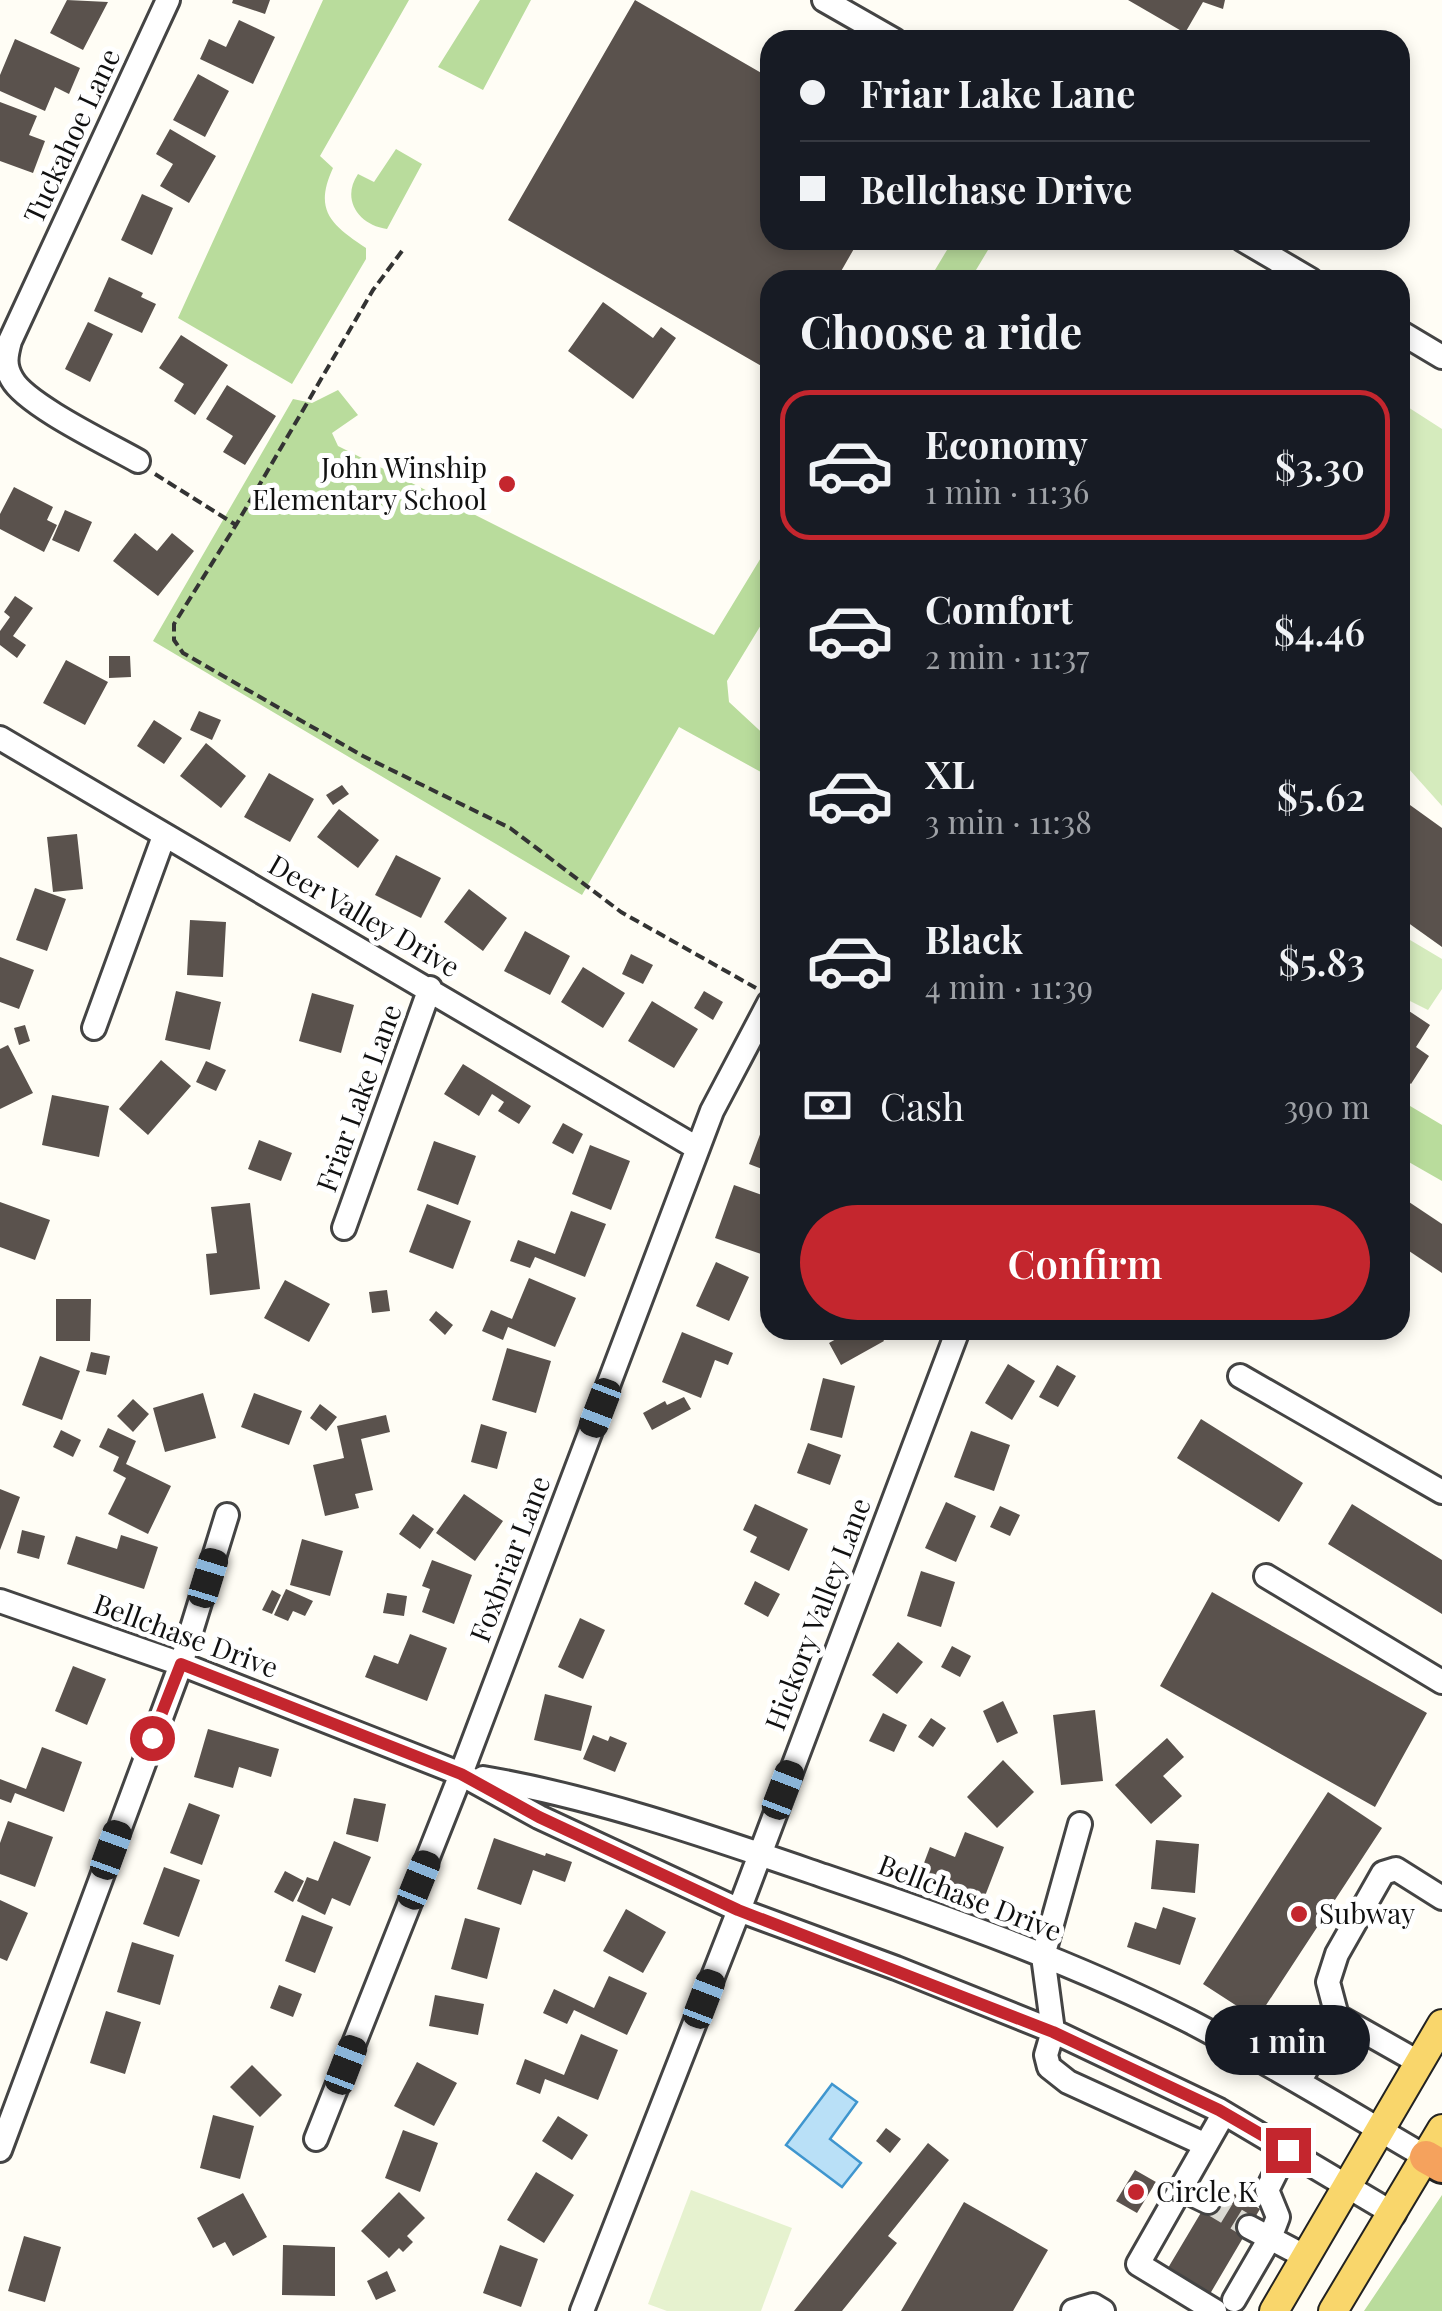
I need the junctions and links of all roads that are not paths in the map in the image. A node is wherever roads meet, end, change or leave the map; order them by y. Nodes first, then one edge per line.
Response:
1 (168, 0) edge
2 (824, 0) edge
3 (876, 30) edge
4 (1260, 250) edge
5 (1295, 270) edge
6 (1410, 338) edge
7 (1442, 357) edge
8 (138, 461) road end
9 (0, 738) edge
10 (164, 836) junction
11 (430, 988) junction
12 (760, 1018) edge
13 (94, 1028) dead end
14 (698, 1148) junction
15 (344, 1228) dead end
16 (954, 1340) edge
17 (1240, 1376) dead end
18 (1442, 1492) edge
19 (227, 1515) dead end
20 (1266, 1576) dead end
21 (0, 1601) edge
22 (181, 1664) junction
23 (1442, 1682) edge
24 (461, 1774) junction
25 (1080, 1824) dead end
26 (758, 1853) junction
27 (1442, 1898) edge
28 (738, 1910) junction
29 (1043, 1956) junction
30 (1336, 2016) junction
31 (1442, 2024) edge
32 (1053, 2032) junction
33 (1420, 2063) junction
34 (1298, 2082) junction
35 (1224, 2113) junction
36 (1380, 2130) junction
37 (316, 2140) dead end
38 (1206, 2145) junction
39 (0, 2150) edge
40 (1288, 2150) junction
41 (1436, 2151) edge
42 (1348, 2187) junction
43 (1181, 2189) junction
44 (1208, 2202) tunnel mouth
45 (1394, 2214) junction
46 (1260, 2232) junction
47 (1306, 2257) junction
48 (1232, 2308) edge
49 (582, 2311) edge
50 (1073, 2311) edge
51 (1102, 2311) edge
52 (1274, 2311) edge
53 (1333, 2311) edge

1 - 8 street, Tuckahoe Lane
2 - 3 street
4 - 5 street
6 - 7 street
9 - 10 street, Deer Valley Drive
10 - 11 street, Deer Valley Drive
10 - 13 street
11 - 14 street, Deer Valley Drive
11 - 15 street, Friar Lake Lane
12 - 14 street, Foxbriar Lane
14 - 24 street, Foxbriar Lane
16 - 26 street, Hickory Valley Lane
17 - 18 street
19 - 22 street
20 - 23 street
21 - 22 street, Bellchase Drive
22 - 24 street, Bellchase Drive
22 - 39 street
24 - 26 street, Bellchase Drive
24 - 28 street, Bellchase Drive
24 - 37 street, Foxbriar Lane
25 - 29 street
26 - 28 street, Hickory Valley Lane
26 - 29 street, Bellchase Drive
27 - 30 street
28 - 32 street, Bellchase Drive
28 - 49 street, Hickory Valley Lane
29 - 32 street
29 - 34 street, Bellchase Drive
30 - 33 street
30 - 34 street
31 - 33 main road
32 - 35 street, Bellchase Drive
32 - 38 street
33 - 36 main road
34 - 36 street, Bellchase Drive
35 - 38 street
35 - 40 street, Bellchase Drive
36 - 41 street, Bellchase Drive
36 - 42 main road
38 - 43 street
40 - 42 street, Bellchase Drive
40 - 46 street
41 - 45 main road
42 - 45 street, Bellchase Drive
42 - 47 main road
43 - 44 street
43 - 48 street
45 - 53 main road
46 - 47 street
46 - 48 street
47 - 52 main road
50 - 51 street

